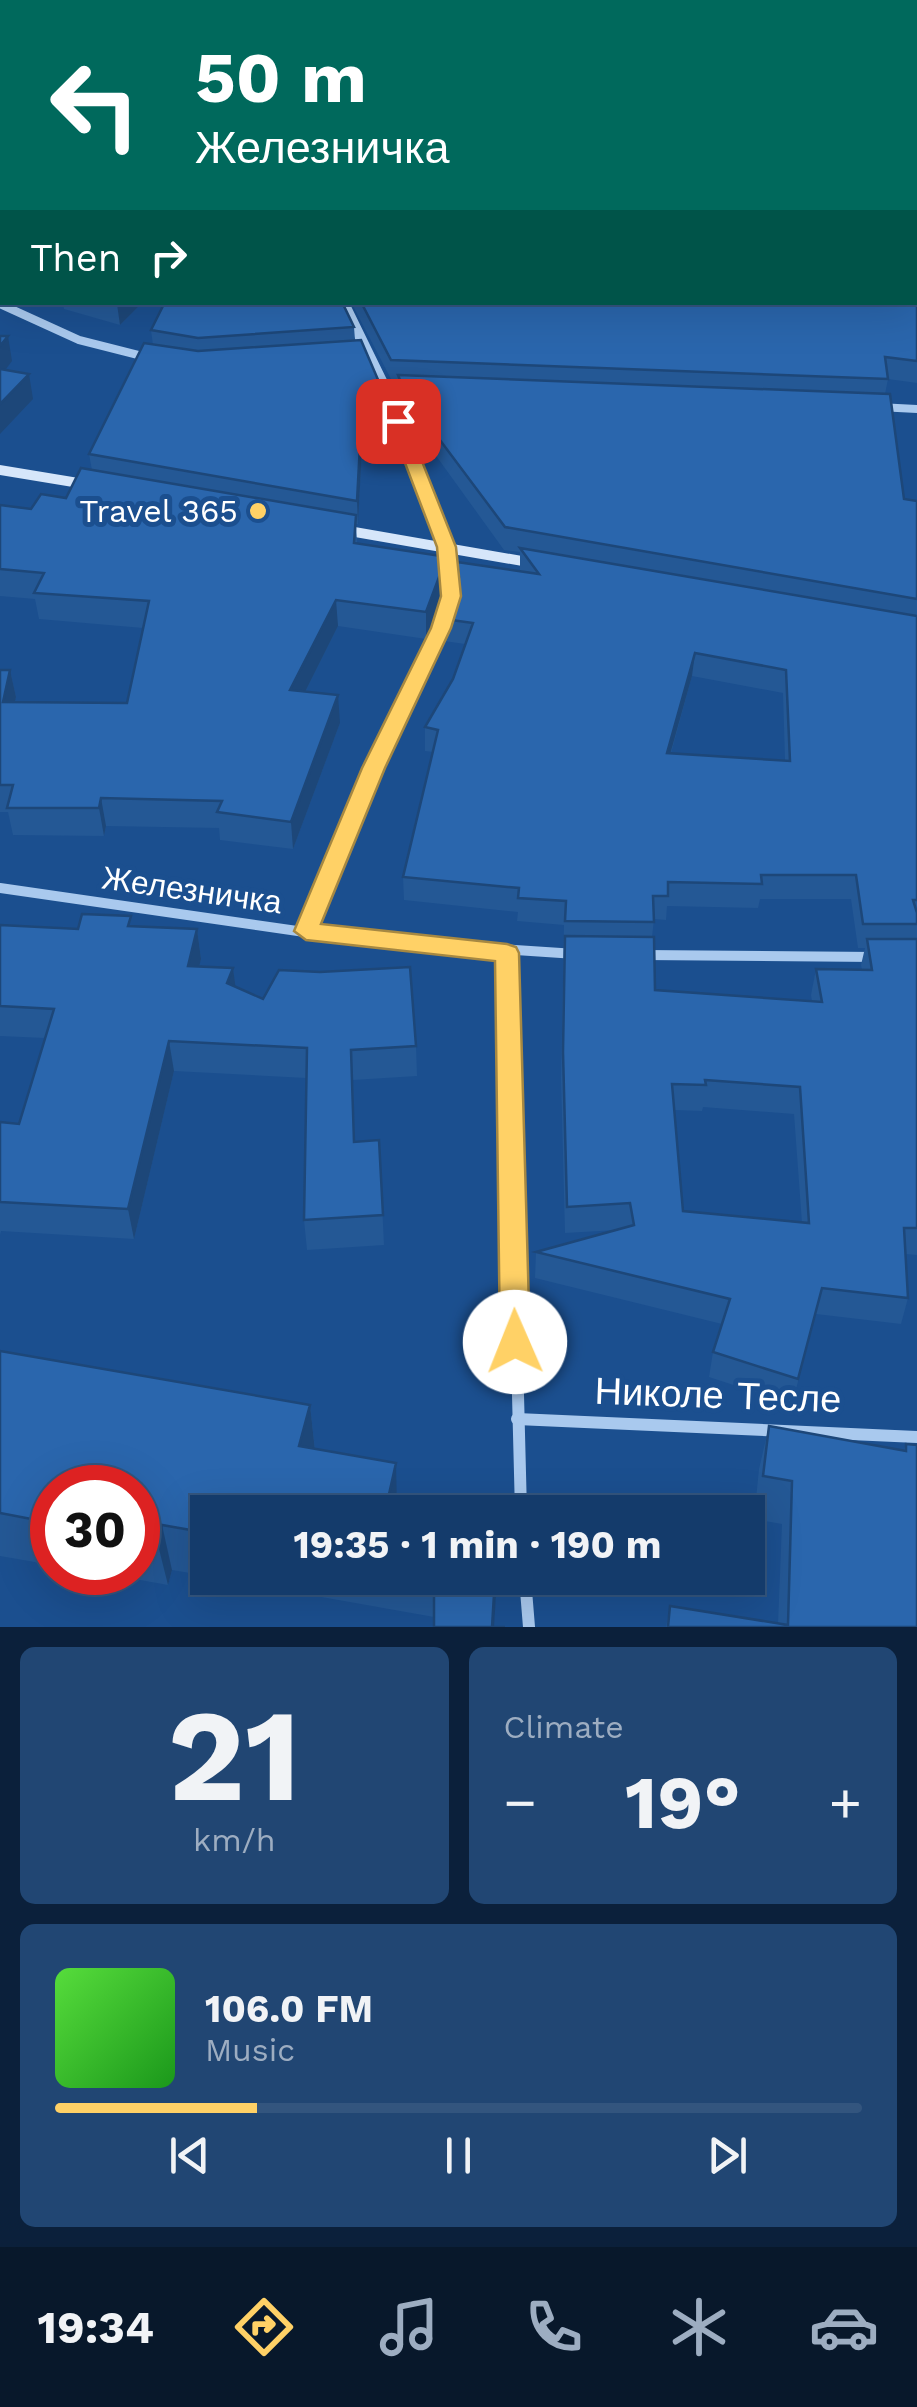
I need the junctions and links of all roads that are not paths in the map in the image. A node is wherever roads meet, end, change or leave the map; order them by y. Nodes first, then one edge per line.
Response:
1 (2, 305) edge
2 (345, 305) edge
3 (370, 354) junction
4 (354, 356) edge
5 (157, 360) edge
6 (870, 407) edge
7 (917, 408) edge
8 (0, 470) edge
9 (114, 489) edge
10 (318, 525) edge
11 (447, 547) junction
12 (564, 568) edge
13 (0, 888) edge
14 (306, 931) junction
15 (507, 953) junction
16 (584, 954) edge
17 (623, 954) edge
18 (894, 957) edge
19 (517, 1419) junction
20 (917, 1436) edge
21 (520, 1495) edge
22 (525, 1595) edge
23 (528, 1627) edge

1 - 5 street
2 - 3 street
3 - 4 street
3 - 11 street
6 - 7 street
8 - 9 main road
10 - 11 main road
11 - 12 main road
11 - 14 street
13 - 14 street, Железничка
14 - 15 street, Железничка
15 - 16 street, Железничка
15 - 19 street
17 - 18 street
19 - 20 street, Николе Тесле
19 - 21 street
22 - 23 street

